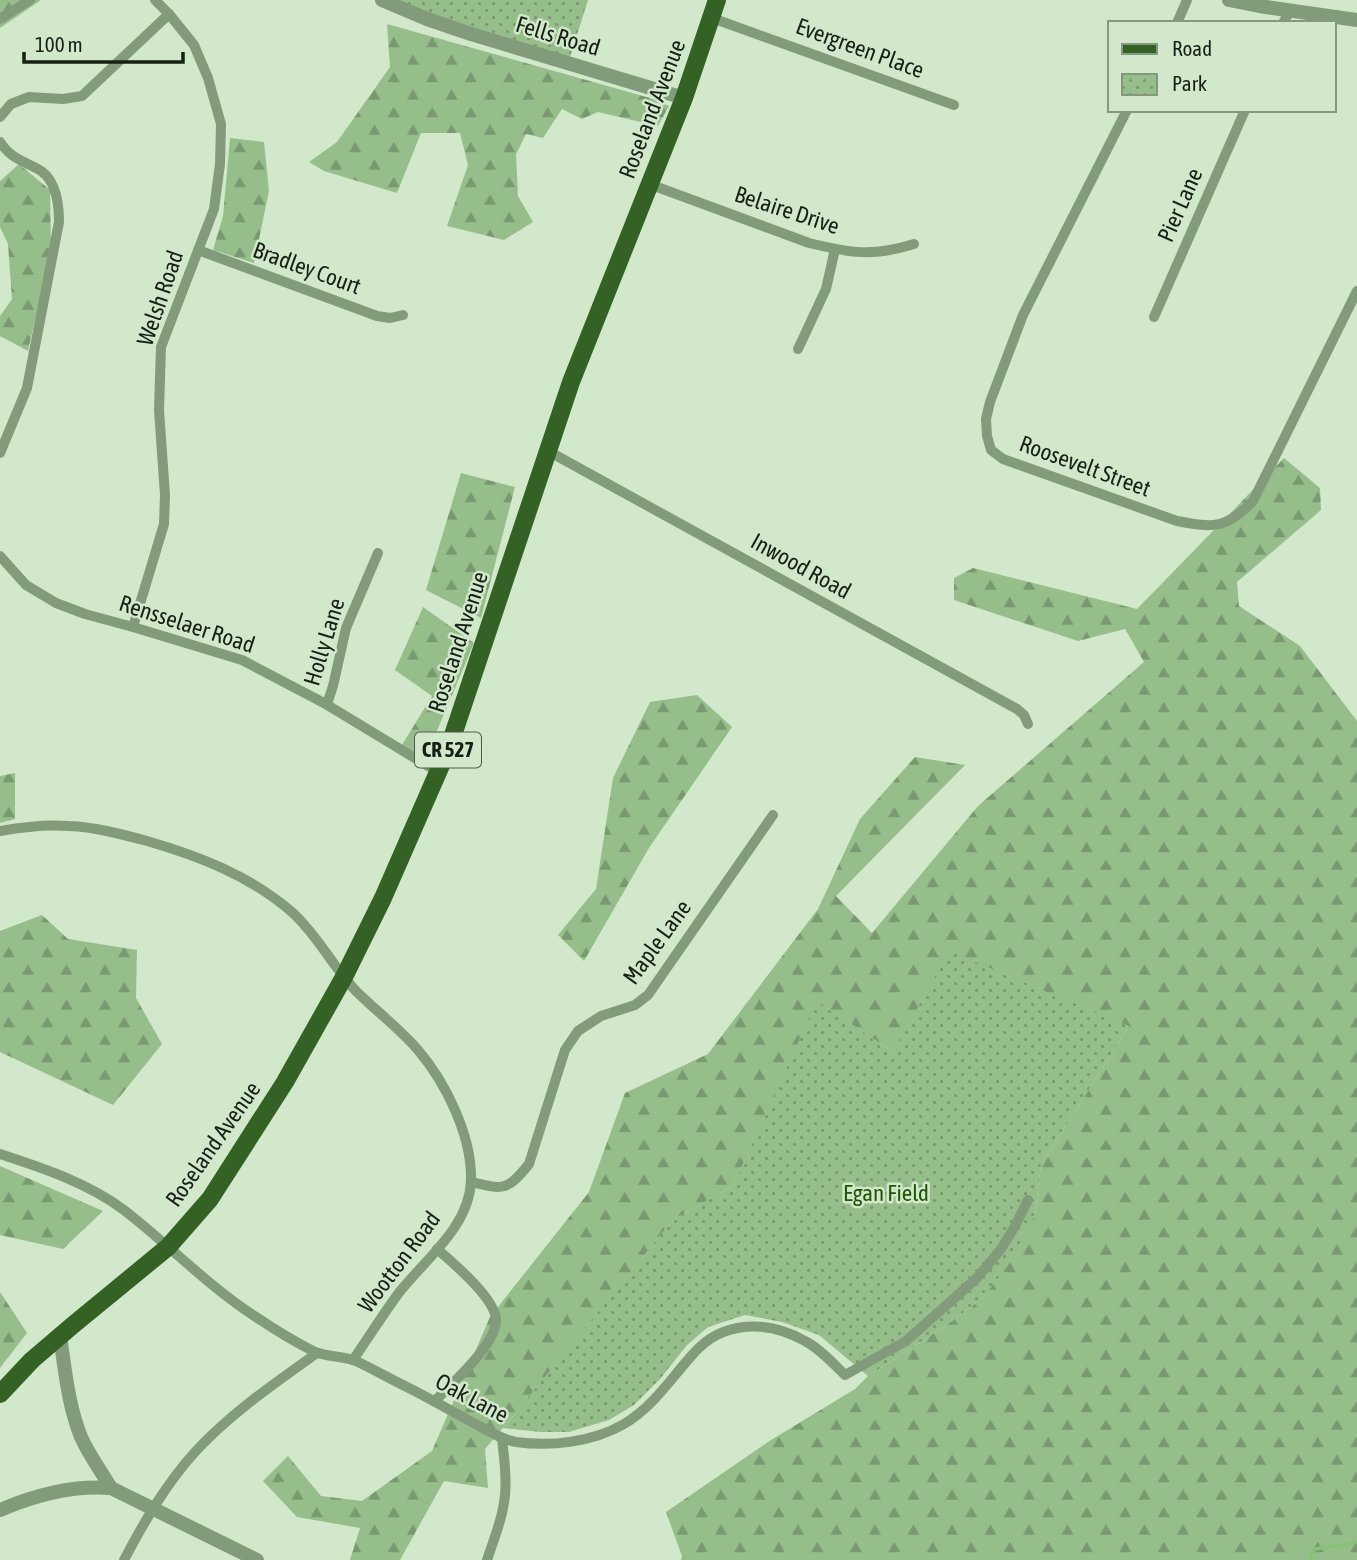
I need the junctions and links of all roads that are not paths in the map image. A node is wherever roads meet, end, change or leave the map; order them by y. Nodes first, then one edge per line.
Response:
1 (30, 0) edge
2 (155, 0) edge
3 (382, 0) edge
4 (717, 0) edge
5 (1187, 0) edge
6 (1230, 0) edge
7 (169, 14) junction
8 (1287, 17) edge
9 (712, 18) junction
10 (0, 19) edge
11 (1357, 20) edge
12 (1178, 21) edge
13 (684, 98) junction
14 (954, 105) dead end
15 (1126, 112) edge
16 (1244, 112) edge
17 (0, 117) edge
18 (0, 142) edge
19 (649, 184) junction
20 (914, 244) dead end
21 (835, 249) junction
22 (198, 250) junction
23 (1357, 291) edge
24 (403, 315) dead end
25 (1154, 317) dead end
26 (798, 349) dead end
27 (548, 451) junction
28 (0, 453) edge
29 (378, 553) dead end
30 (0, 556) edge
31 (133, 626) junction
32 (327, 704) junction
33 (1028, 724) dead end
34 (438, 772) junction
35 (773, 815) dead end
36 (0, 831) edge
37 (344, 977) junction
38 (0, 1154) edge
39 (471, 1182) junction
40 (1028, 1199) dead end
41 (168, 1247) junction
42 (437, 1249) junction
43 (60, 1336) junction
44 (317, 1353) junction
45 (353, 1360) junction
46 (0, 1394) edge
47 (435, 1401) junction
48 (502, 1439) junction
49 (111, 1488) junction
50 (154, 1508) junction
51 (0, 1510) edge
52 (124, 1560) edge
53 (257, 1560) edge
54 (487, 1560) edge

1 - 10 street
2 - 7 street, Welsh Road
3 - 13 street, Fells Road
4 - 9 main road, Roseland Avenue / CR 527
5 - 12 street
6 - 8 street
7 - 17 street
7 - 22 street, Welsh Road
8 - 11 street
9 - 13 main road, Roseland Avenue / CR 527
9 - 14 street, Evergreen Place
13 - 19 main road, Roseland Avenue / CR 527
15 - 23 street, Roosevelt Street
16 - 25 street, Pier Lane
18 - 28 street
19 - 21 street, Belaire Drive
19 - 27 main road, Roseland Avenue / CR 527
20 - 21 street, Belaire Drive
21 - 26 street
22 - 24 street, Bradley Court
22 - 31 street, Welsh Road
27 - 33 street, Inwood Road
27 - 34 main road, Roseland Avenue / CR 527
29 - 32 street, Holly Lane
30 - 31 street, Rensselaer Road
31 - 32 street, Rensselaer Road
32 - 34 street, Rensselaer Road
34 - 37 main road, Roseland Avenue / CR 527
35 - 39 street, Maple Lane
36 - 37 street, Wootton Road
37 - 39 street, Wootton Road
37 - 41 main road, Roseland Avenue / CR 527
38 - 41 street, Oak Lane
39 - 42 street, Wootton Road
40 - 48 street, Oak Lane
41 - 43 main road, Roseland Avenue / CR 527
41 - 44 street, Oak Lane
42 - 45 street, Wootton Road
42 - 47 street
43 - 46 main road, Roseland Avenue / CR 527
43 - 49 street
44 - 45 street, Oak Lane
44 - 50 street
45 - 47 street, Oak Lane
47 - 48 street, Oak Lane
48 - 54 street
49 - 50 street
49 - 51 street
50 - 52 street
50 - 53 street

